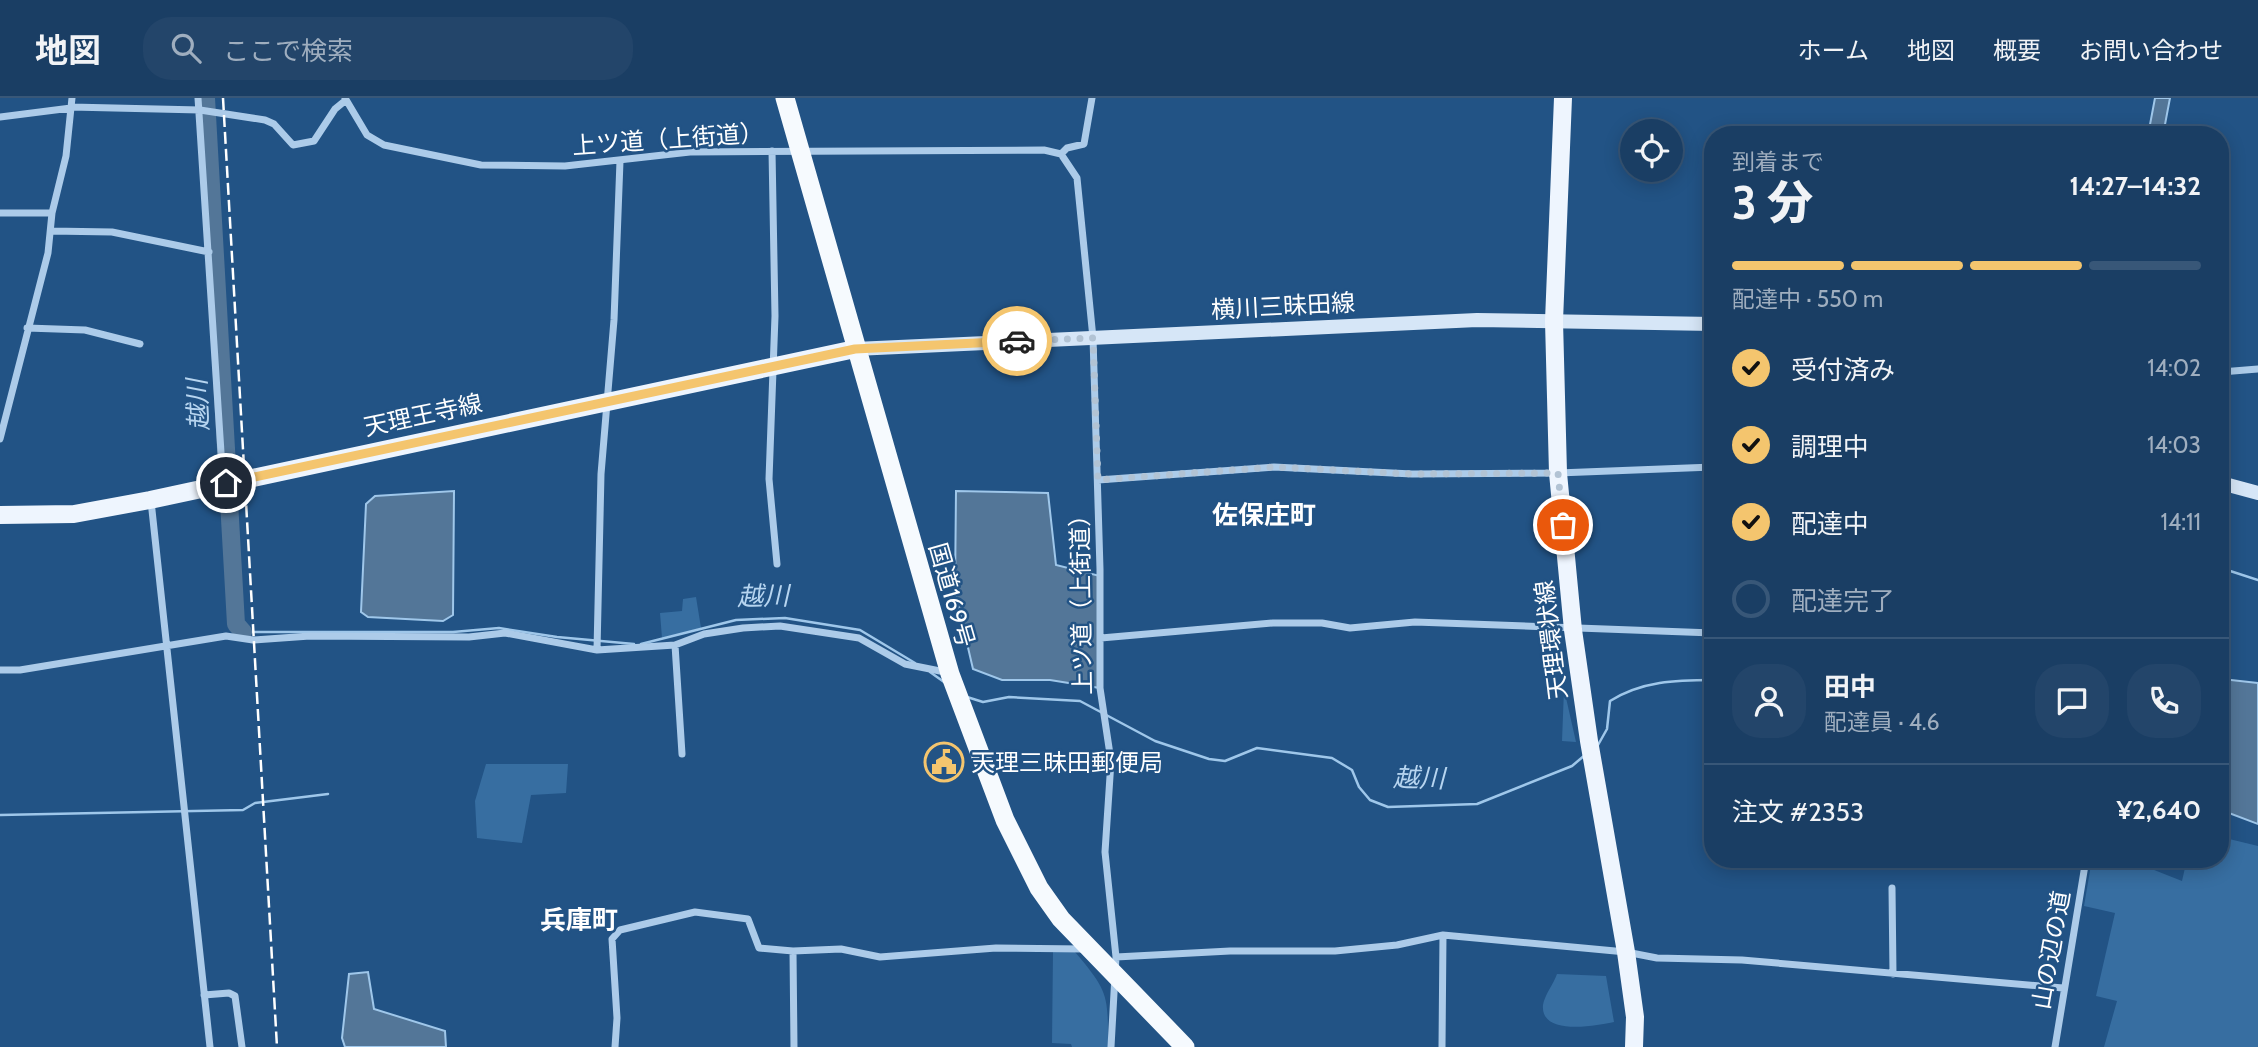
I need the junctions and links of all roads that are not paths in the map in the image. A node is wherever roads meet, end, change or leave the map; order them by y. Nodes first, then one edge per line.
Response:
1 (198, 98) edge
2 (785, 98) edge
3 (1092, 98) edge
4 (1563, 98) edge
5 (346, 99) edge
6 (71, 104) edge
7 (200, 110) junction
8 (0, 117) edge
9 (772, 151) junction
10 (800, 151) junction
11 (1061, 154) junction
12 (620, 160) junction
13 (0, 213) edge
14 (52, 213) junction
15 (51, 231) junction
16 (209, 252) junction
17 (1554, 321) junction
18 (1704, 324) edge
19 (27, 328) junction
20 (1093, 338) junction
21 (140, 344) dead end
22 (855, 349) junction
23 (773, 365) junction
24 (2258, 369) edge
25 (2229, 371) edge
26 (605, 402) junction
27 (0, 439) edge
28 (1704, 467) edge
29 (1558, 473) junction
30 (1098, 480) junction
31 (229, 482) junction
32 (2229, 485) edge
33 (2258, 494) edge
34 (150, 500) junction
35 (0, 515) edge
36 (777, 564) dead end
37 (1573, 630) junction
38 (1704, 633) edge
39 (1101, 638) junction
40 (165, 644) junction
41 (675, 645) junction
42 (597, 650) junction
43 (0, 670) edge
44 (950, 674) junction
45 (682, 754) dead end
46 (2084, 868) edge
47 (1892, 888) dead end
48 (1443, 934) junction
49 (1088, 949) junction
50 (793, 951) junction
51 (1626, 952) junction
52 (1115, 966) junction
53 (1893, 974) junction
54 (2063, 988) junction
55 (204, 995) junction
56 (210, 1047) edge
57 (242, 1047) edge
58 (615, 1047) edge
59 (794, 1047) edge
60 (1111, 1047) edge
61 (1185, 1047) edge
62 (1442, 1047) edge
63 (1634, 1047) edge
64 (2054, 1047) edge

1 - 7 street
2 - 10 highway, 国道169号
3 - 11 street
4 - 17 main road, 天理環状線
5 - 7 street
5 - 12 street, 上ツ道（上街道）
6 - 7 street
6 - 8 street
6 - 14 street
7 - 16 street
9 - 10 street, 上ツ道（上街道）
9 - 12 street, 上ツ道（上街道）
9 - 23 street
10 - 11 street, 上ツ道（上街道）
10 - 22 highway, 国道169号
11 - 20 street, 上ツ道（上街道）
12 - 26 street
13 - 14 street
14 - 15 street
15 - 16 street
15 - 19 street
16 - 31 street
17 - 18 main road, 横川三昧田線
17 - 20 main road, 横川三昧田線
17 - 29 main road, 天理環状線
19 - 21 street
19 - 27 street
20 - 22 main road, 横川三昧田線
20 - 30 street, 上ツ道（上街道）
22 - 23 main road, 天理王寺線
22 - 44 highway, 国道169号
23 - 26 main road, 天理王寺線
23 - 36 street
24 - 25 street
26 - 31 main road, 天理王寺線
26 - 42 street
28 - 29 street
29 - 30 street
29 - 37 main road, 天理環状線
30 - 39 street, 上ツ道（上街道）
31 - 34 main road, 天理王寺線
32 - 33 main road
34 - 35 main road, 天理王寺線
34 - 40 street
37 - 38 street
37 - 39 street
37 - 51 main road, 天理環状線
39 - 52 street, 上ツ道（上街道）
40 - 42 street
40 - 43 street
40 - 55 street
41 - 42 street
41 - 44 street
41 - 45 street
44 - 49 highway, 国道169号
46 - 54 street, 山の辺の道
47 - 53 street
48 - 51 street
48 - 52 street
48 - 62 street
49 - 50 street
49 - 52 highway, 国道169号
50 - 58 street
50 - 59 street
51 - 53 street
51 - 63 main road, 天理環状線
52 - 60 street, 上ツ道（上街道）
52 - 61 highway, 国道169号
53 - 54 street
54 - 64 street, 山の辺の道
55 - 56 street
55 - 57 street

